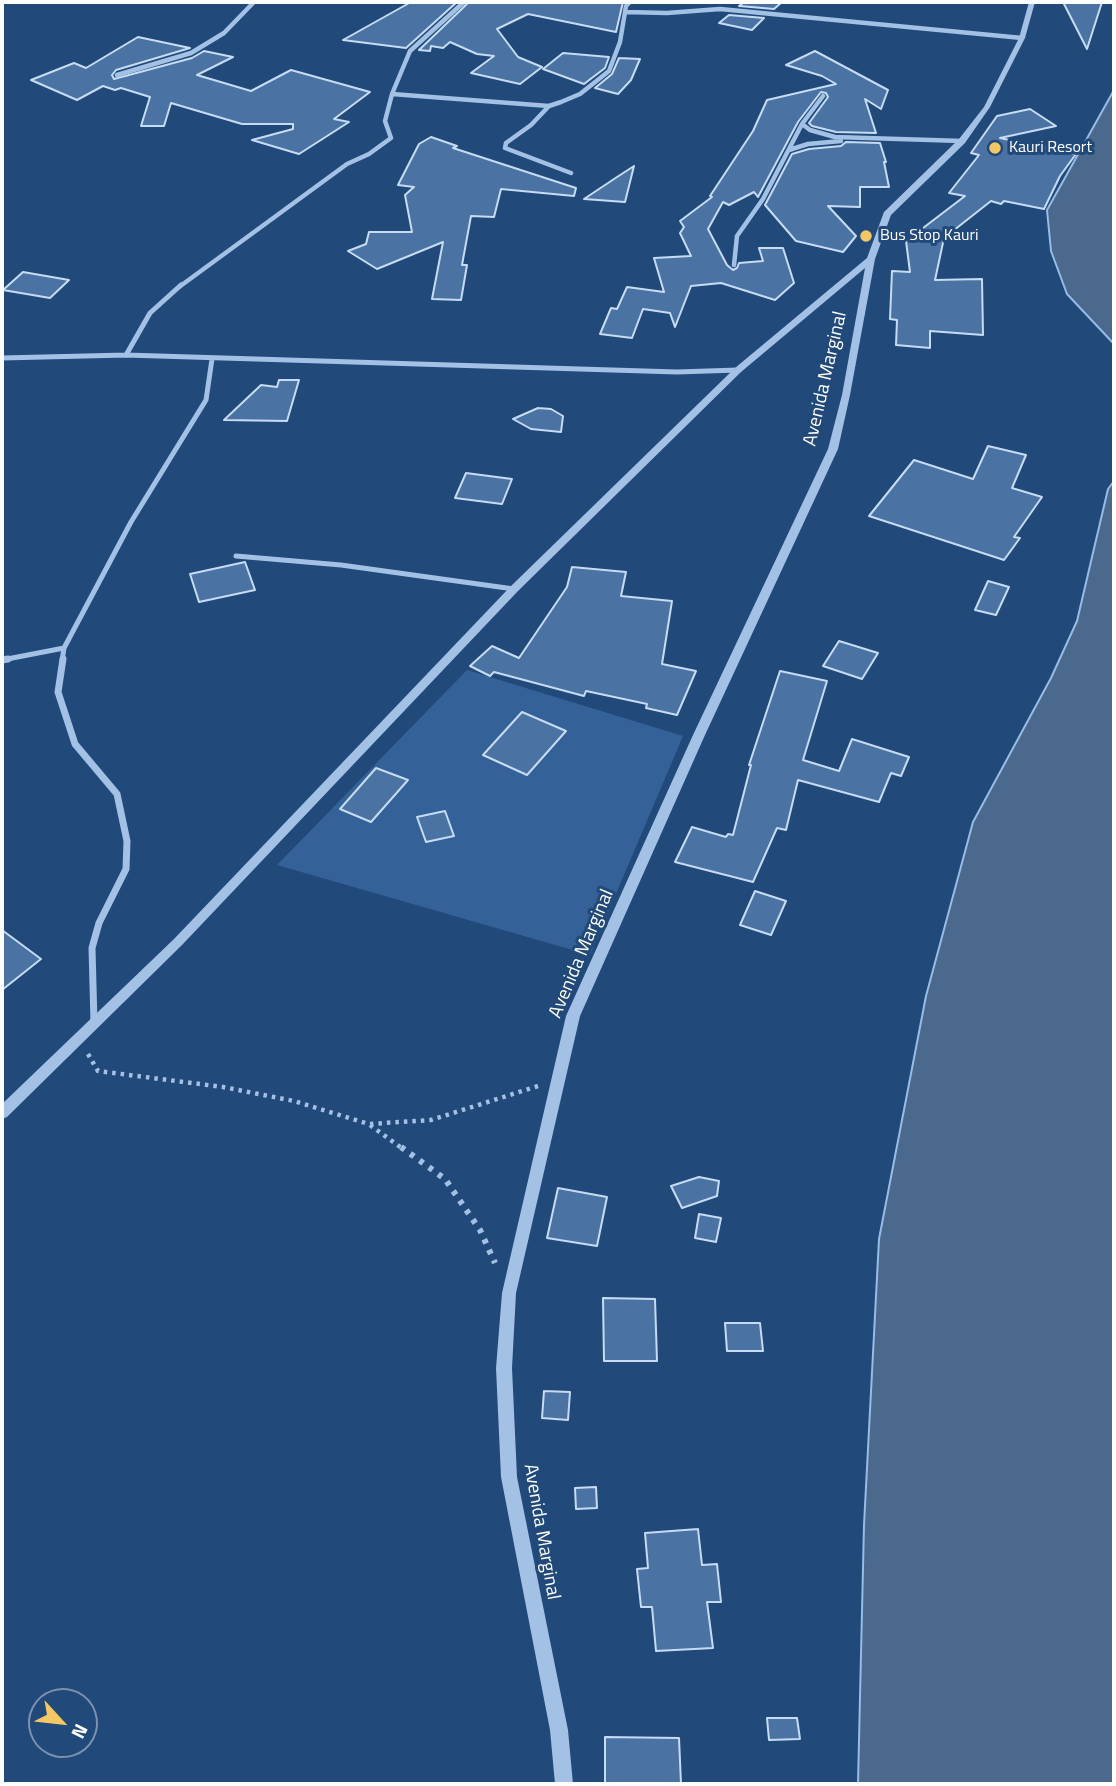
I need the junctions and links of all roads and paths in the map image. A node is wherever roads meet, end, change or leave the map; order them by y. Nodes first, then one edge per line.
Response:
1 (254, 2) edge
2 (464, 2) edge
3 (631, 2) edge
4 (1032, 2) edge
5 (626, 12) junction
6 (1022, 38) junction
7 (117, 75) dead end
8 (392, 94) junction
9 (823, 96) dead end
10 (549, 106) junction
11 (802, 124) junction
12 (873, 138) junction
13 (962, 141) junction
14 (789, 150) junction
15 (571, 173) dead end
16 (871, 259) junction
17 (734, 265) dead end
18 (127, 355) junction
19 (2, 358) edge
20 (212, 359) junction
21 (738, 370) junction
22 (236, 556) dead end
23 (514, 589) junction
24 (64, 648) junction
25 (2, 660) edge
26 (94, 1024) junction
27 (559, 1080) junction
28 (2, 1113) edge
29 (369, 1124) junction
30 (509, 1293) junction
31 (564, 1784) edge

1 - 7 street
2 - 8 street
3 - 5 street
4 - 6 street, Avenida Marginal
5 - 6 street
5 - 10 street
6 - 13 street, Avenida Marginal
8 - 10 street
8 - 18 street
9 - 11 street
10 - 15 street
11 - 12 street
11 - 14 street
12 - 13 street
12 - 14 street
13 - 16 street, Avenida Marginal
14 - 17 street
16 - 21 street, Avenida Marginal
16 - 27 street, Avenida Marginal
18 - 19 street
18 - 20 street
20 - 21 street
20 - 24 street
21 - 23 street, Avenida Marginal
22 - 23 street
23 - 26 street, Avenida Marginal
24 - 25 street
24 - 26 street
26 - 28 street, Avenida Marginal
26 - 29 path
27 - 29 path
27 - 30 street, Avenida Marginal
29 - 30 path
30 - 31 street, Avenida Marginal

